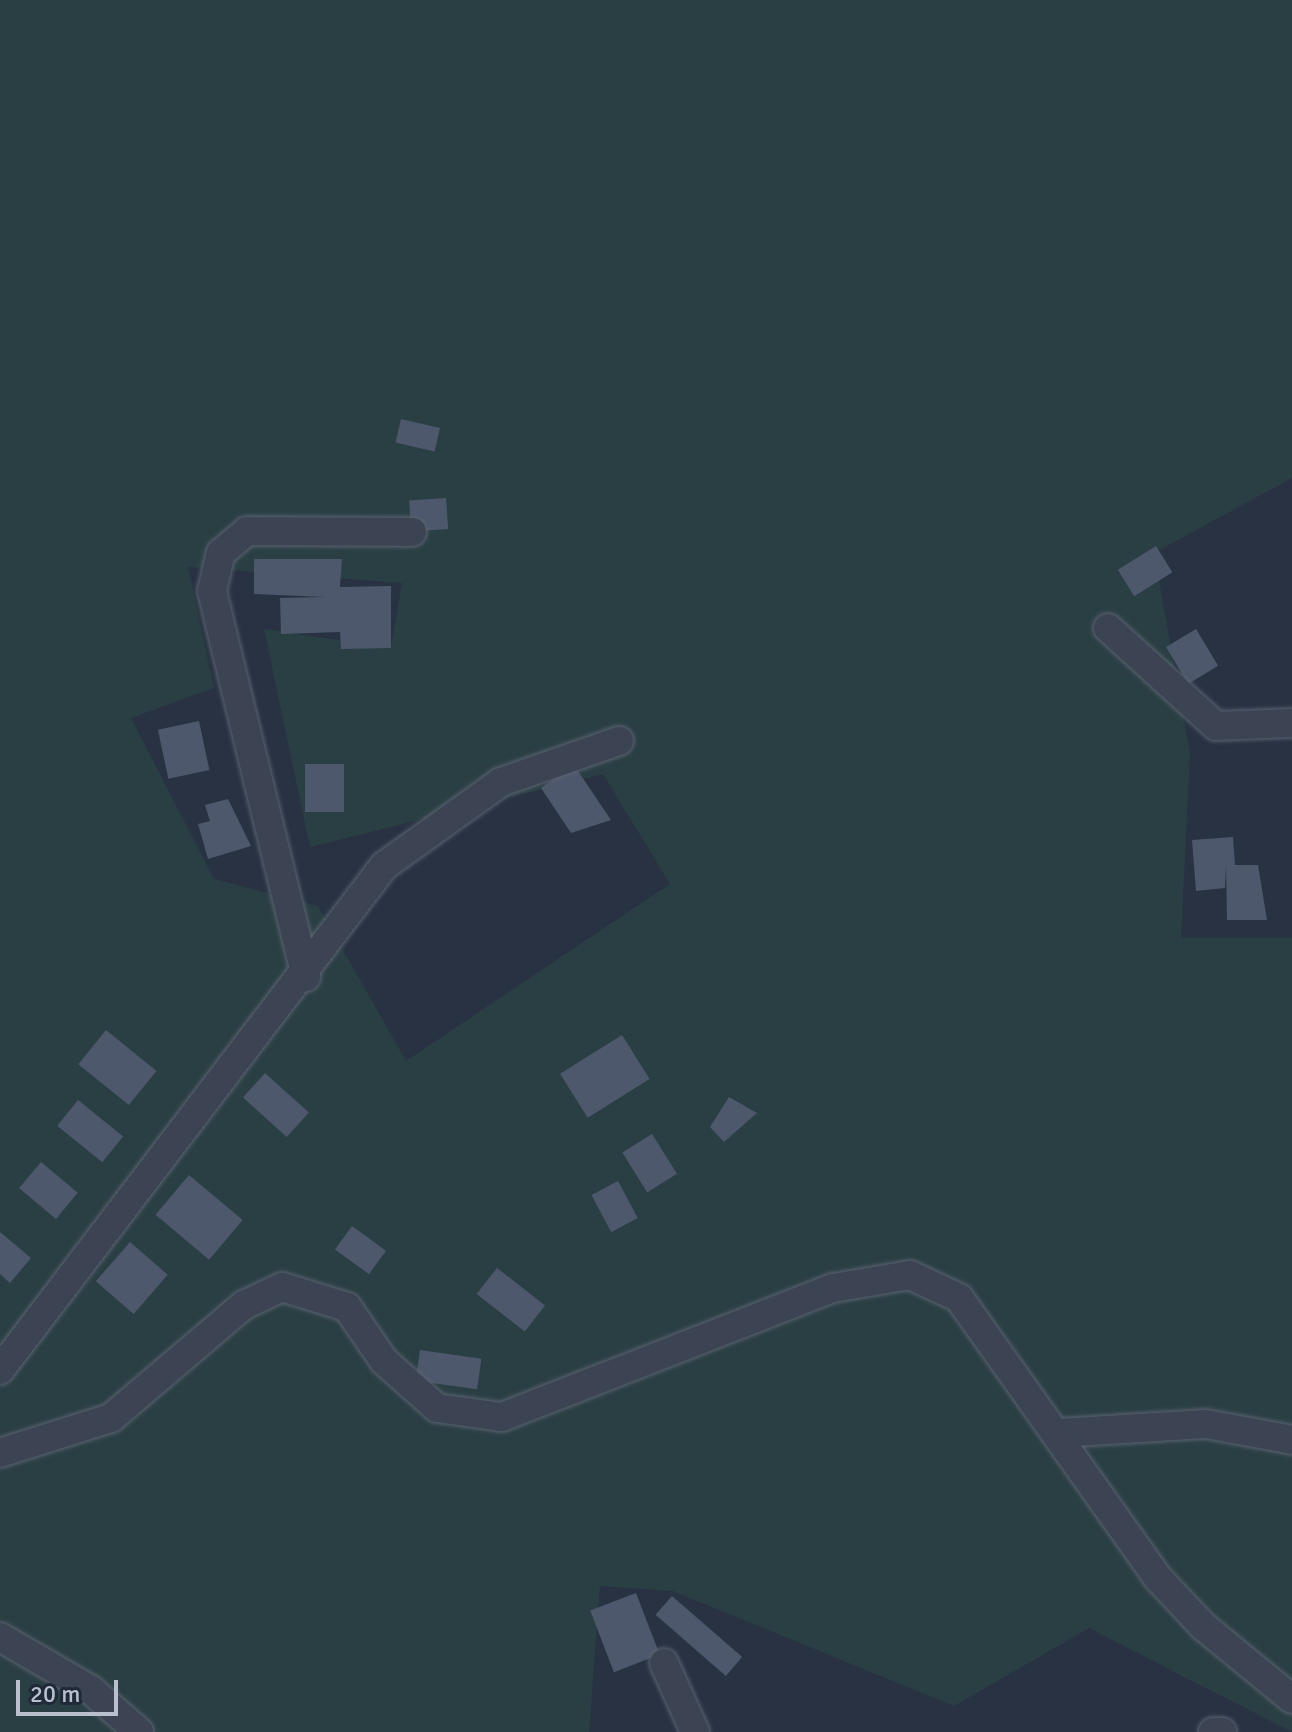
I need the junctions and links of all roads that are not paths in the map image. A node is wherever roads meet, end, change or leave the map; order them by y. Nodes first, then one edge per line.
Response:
1 (412, 532) dead end
2 (1108, 628) dead end
3 (1292, 723) edge
4 (619, 741) dead end
5 (306, 977) junction
6 (0, 1370) edge
7 (1058, 1433) junction
8 (1292, 1440) edge
9 (0, 1453) edge
10 (0, 1637) edge
11 (664, 1663) dead end
12 (1292, 1699) edge
13 (139, 1732) edge
14 (695, 1732) edge
15 (1213, 1732) edge
16 (1222, 1732) edge

1 - 5 street
2 - 3 street
4 - 5 street
5 - 6 street
7 - 8 street
7 - 9 street
7 - 12 street
10 - 13 street
11 - 14 street
15 - 16 street

